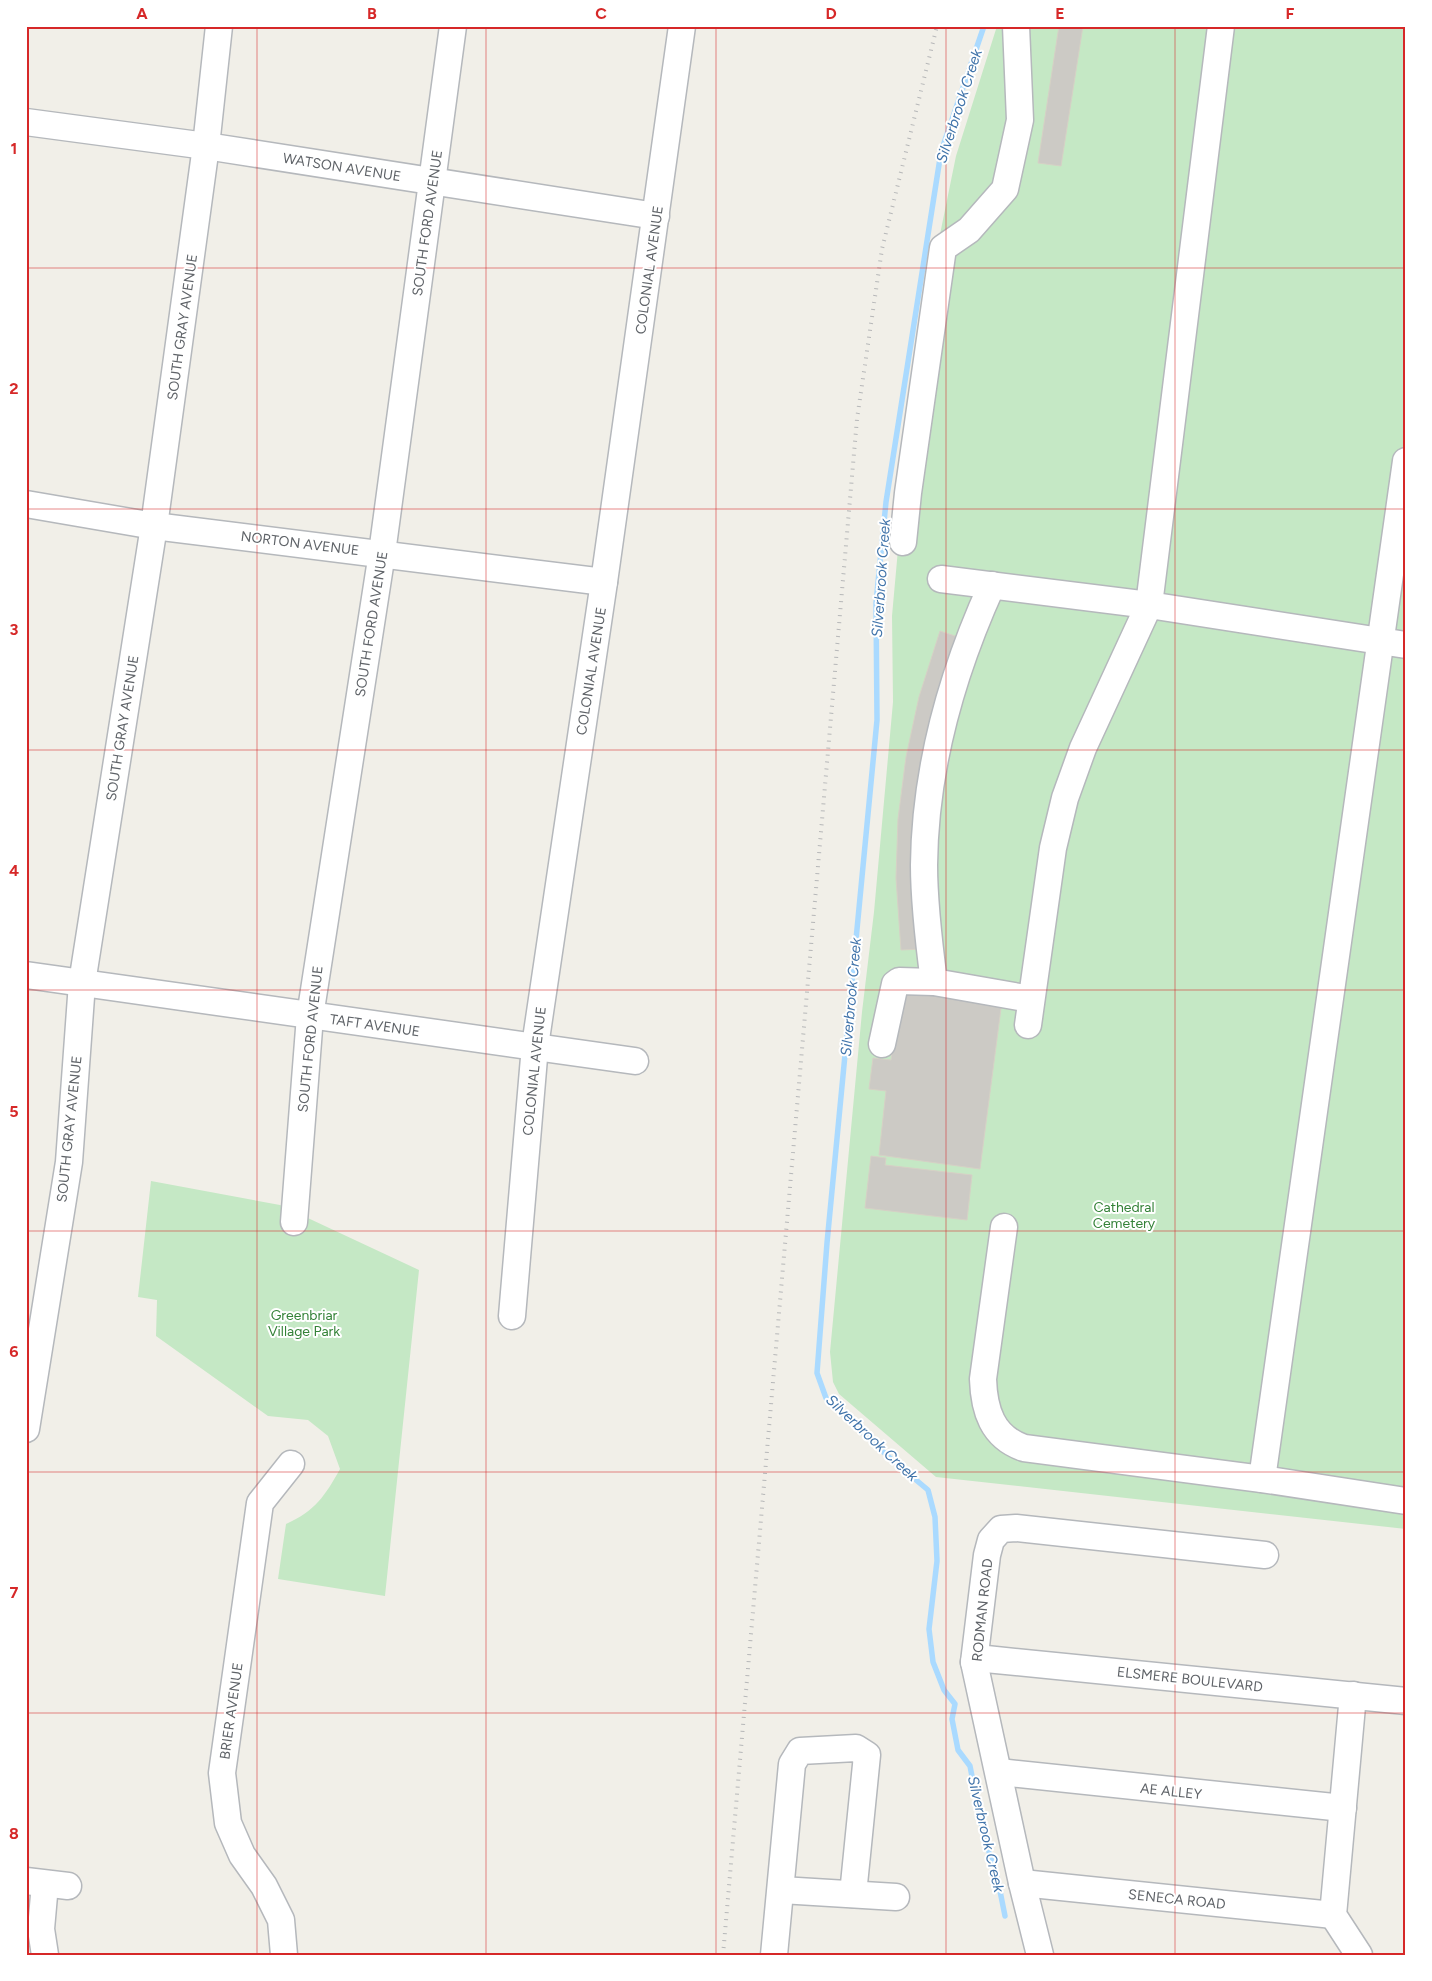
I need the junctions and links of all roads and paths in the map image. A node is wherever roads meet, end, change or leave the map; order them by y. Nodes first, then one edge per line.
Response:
1 (219, 26) edge
2 (453, 26) edge
3 (682, 26) edge
4 (1016, 26) edge
5 (1221, 26) edge
6 (26, 122) edge
7 (206, 146) junction
8 (433, 181) junction
9 (656, 216) junction
10 (1406, 461) edge
11 (26, 504) edge
12 (154, 526) junction
13 (903, 542) dead end
14 (382, 553) junction
15 (941, 578) dead end
16 (604, 582) junction
17 (992, 586) junction
18 (1149, 605) junction
19 (1393, 643) edge
20 (26, 975) edge
21 (934, 982) junction
22 (82, 984) junction
23 (1031, 999) junction
24 (310, 1016) junction
25 (1028, 1025) dead end
26 (882, 1044) dead end
27 (535, 1046) junction
28 (636, 1061) dead end
29 (294, 1222) dead end
30 (1004, 1227) dead end
31 (512, 1316) dead end
32 (26, 1429) edge
33 (291, 1464) dead end
34 (1262, 1479) junction
35 (1406, 1501) edge
36 (1265, 1555) dead end
37 (974, 1662) junction
38 (1353, 1695) junction
39 (1406, 1701) edge
40 (999, 1772) junction
41 (1342, 1808) junction
42 (46, 1883) edge
43 (1022, 1883) junction
44 (781, 1890) junction
45 (853, 1894) junction
46 (896, 1897) dead end
47 (1333, 1915) junction
48 (44, 1955) edge
49 (284, 1955) edge
50 (774, 1955) edge
51 (1040, 1955) edge
52 (1359, 1955) edge

1 - 7 street, SOUTH GRAY AVENUE
2 - 8 street, SOUTH FORD AVENUE
3 - 9 street, COLONIAL AVENUE
4 - 13 street
5 - 18 street
6 - 7 street, WATSON AVENUE
7 - 8 street, WATSON AVENUE
7 - 12 street, SOUTH GRAY AVENUE
8 - 9 street, WATSON AVENUE
8 - 14 street, SOUTH FORD AVENUE
9 - 16 street, COLONIAL AVENUE
10 - 19 street
11 - 12 street, NORTON AVENUE
12 - 14 street, NORTON AVENUE
12 - 22 street, SOUTH GRAY AVENUE
14 - 16 street, NORTON AVENUE
14 - 24 street, SOUTH FORD AVENUE
15 - 17 street
16 - 27 street, COLONIAL AVENUE
17 - 18 street
17 - 21 street
18 - 19 street
18 - 23 street
19 - 34 street
20 - 22 street, TAFT AVENUE
21 - 23 street
21 - 26 street
22 - 24 street, TAFT AVENUE
22 - 32 street, SOUTH GRAY AVENUE
23 - 25 street
24 - 27 street, TAFT AVENUE
24 - 29 street, SOUTH FORD AVENUE
27 - 28 street, TAFT AVENUE
27 - 31 street, COLONIAL AVENUE
30 - 34 street
33 - 49 street, BRIER AVENUE
34 - 35 street
36 - 37 street, RODMAN ROAD
37 - 38 street, ELSMERE BOULEVARD
37 - 40 street, RODMAN ROAD
38 - 39 street, ELSMERE BOULEVARD
38 - 41 street
40 - 41 street, AE ALLEY
40 - 43 street, RODMAN ROAD
41 - 47 street
42 - 48 street
43 - 47 street, SENECA ROAD
43 - 51 street, RODMAN ROAD
44 - 45 street
44 - 45 street
44 - 50 street
45 - 46 street
47 - 52 street

